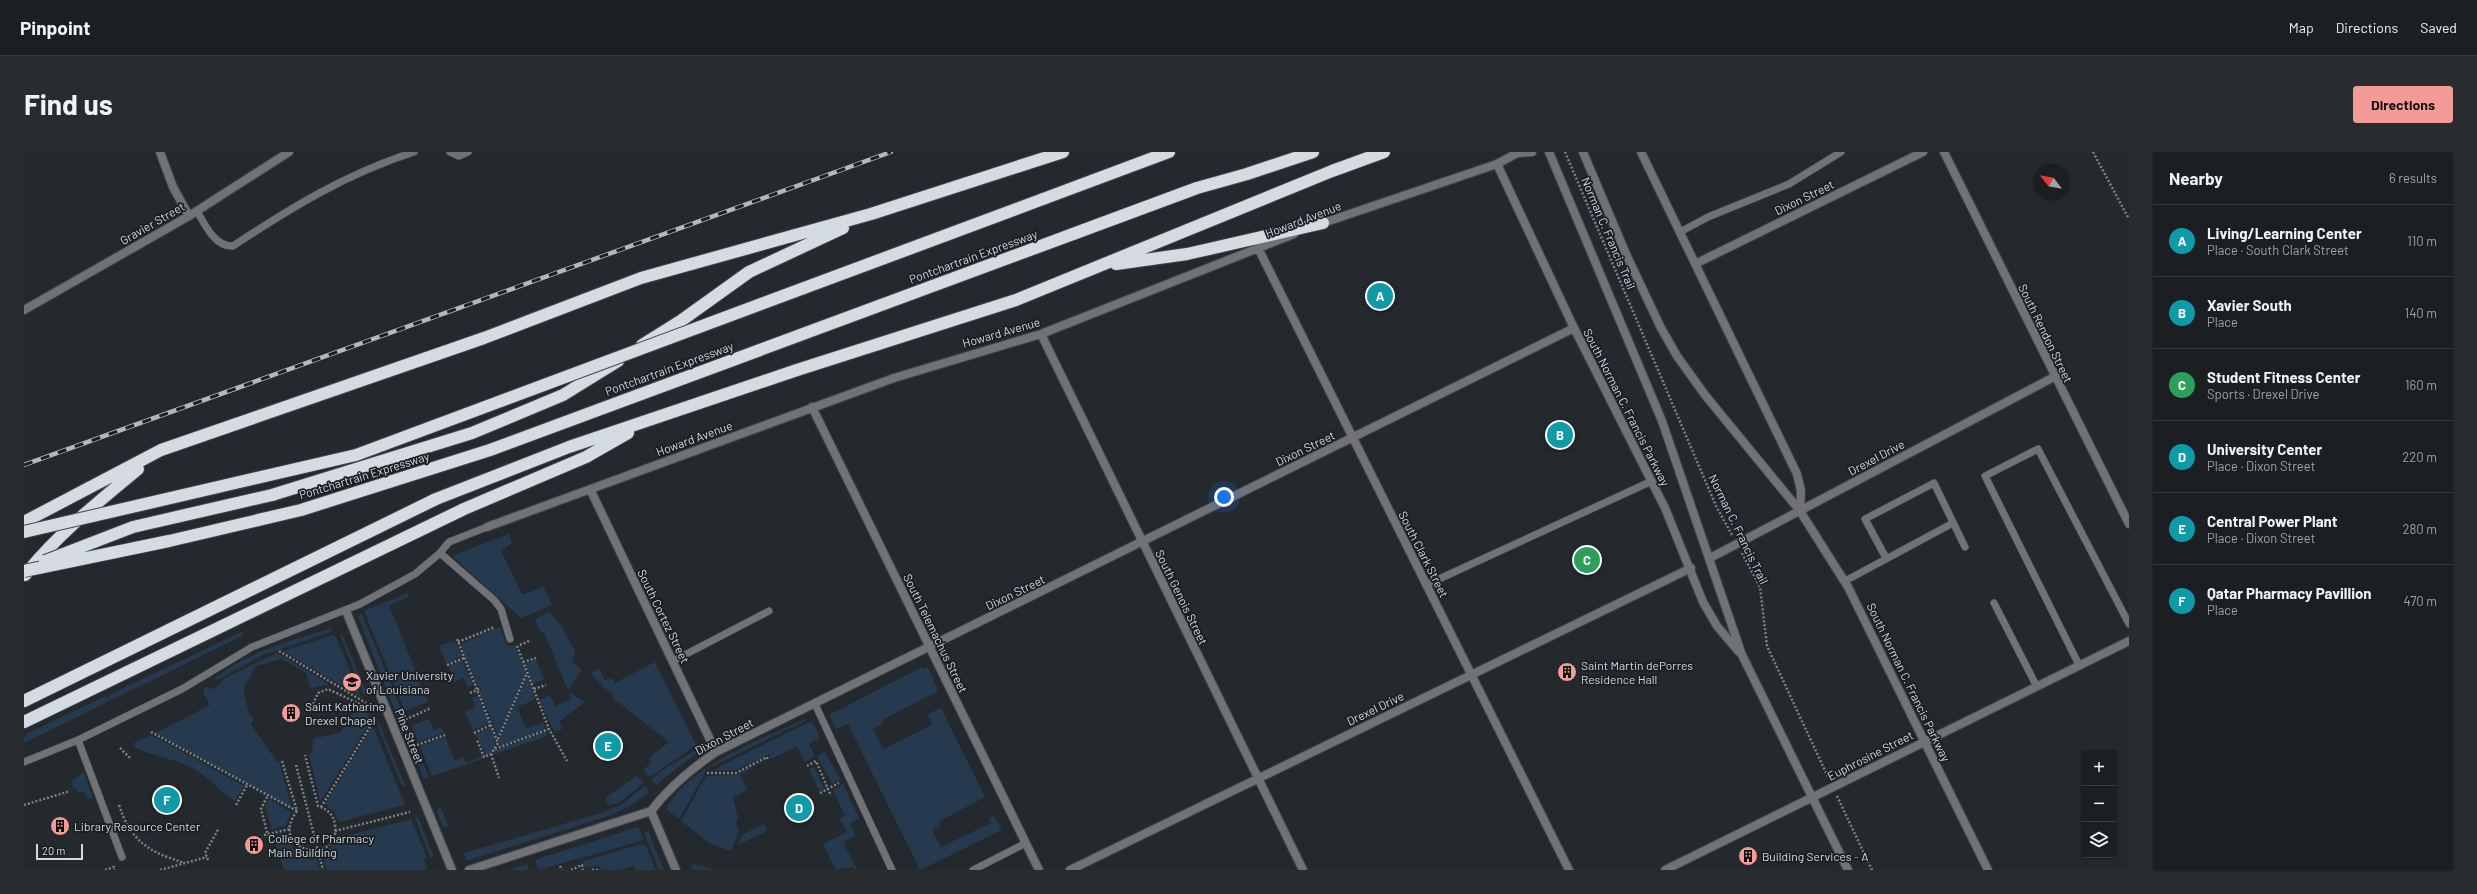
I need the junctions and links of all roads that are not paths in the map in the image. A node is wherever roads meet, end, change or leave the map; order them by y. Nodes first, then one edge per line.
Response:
1 (160, 152) edge
2 (288, 152) edge
3 (414, 152) edge
4 (450, 152) edge
5 (468, 152) edge
6 (1063, 152) edge
7 (1169, 152) edge
8 (1313, 152) edge
9 (1384, 152) edge
10 (1519, 152) edge
11 (1532, 152) edge
12 (1549, 152) edge
13 (1583, 152) edge
14 (1640, 152) edge
15 (1841, 152) edge
16 (1923, 152) edge
17 (1944, 152) edge
18 (1497, 164) junction
19 (197, 211) junction
20 (871, 214) junction
21 (189, 216) junction
22 (1323, 222) junction
23 (1680, 232) junction
24 (1258, 248) junction
25 (1695, 264) junction
26 (1099, 267) junction
27 (24, 310) edge
28 (1574, 328) junction
29 (1041, 334) junction
30 (2054, 378) junction
31 (812, 407) junction
32 (654, 419) junction
33 (1352, 438) junction
34 (161, 450) junction
35 (1652, 481) junction
36 (590, 489) junction
37 (1800, 510) junction
38 (24, 522) edge
39 (1953, 523) junction
40 (2129, 524) edge
41 (487, 526) joint
42 (24, 532) edge
43 (1142, 543) junction
44 (1965, 548) dead end
45 (440, 553) junction
46 (1710, 558) junction
47 (1886, 558) junction
48 (1691, 568) junction
49 (24, 571) edge
50 (24, 576) edge
51 (1845, 581) junction
52 (1426, 585) junction
53 (1994, 603) dead end
54 (346, 611) junction
55 (769, 611) dead end
56 (2129, 624) edge
57 (510, 639) road end
58 (2129, 641) edge
59 (929, 647) junction
60 (1742, 655) junction
61 (672, 661) junction
62 (2079, 665) junction
63 (1470, 674) junction
64 (2036, 685) junction
65 (24, 701) edge
66 (815, 704) junction
67 (24, 722) edge
68 (78, 740) junction
69 (1925, 741) junction
70 (716, 752) junction
71 (24, 762) edge
72 (1258, 779) junction
73 (1814, 798) junction
74 (651, 811) junction
75 (1026, 843) junction
76 (122, 857) dead end
77 (452, 870) edge
78 (469, 870) edge
79 (676, 870) edge
80 (892, 870) edge
81 (973, 870) edge
82 (1039, 870) edge
83 (1070, 870) edge
84 (1304, 870) edge
85 (1568, 870) edge
86 (1665, 870) edge
87 (1848, 870) edge
88 (1988, 870) edge

1 - 21 street
2 - 19 street, Gravier Street
3 - 19 lane
4 - 5 lane
6 - 20 highway
7 - 42 highway, Pontchartrain Expressway, bridge
8 - 49 highway, Pontchartrain Expressway, bridge
9 - 26 highway
10 - 11 street, Howard Avenue
10 - 18 street, Howard Avenue
12 - 46 street, South Norman C. Francis Parkway
13 - 37 street, South Norman C. Francis Parkway
14 - 23 street
15 - 23 lane
16 - 25 street, Dixon Street
17 - 30 street, South Rendon Street
18 - 22 street, Howard Avenue
18 - 28 street, South Norman C. Francis Parkway
19 - 21 street, Gravier Street
20 - 34 highway
20 - 49 highway, bridge
21 - 27 street, Gravier Street
22 - 24 street, Howard Avenue
22 - 26 highway
23 - 25 street
24 - 29 street, Howard Avenue
24 - 33 street, South Clark Street
25 - 37 street
26 - 32 highway
28 - 33 street, Dixon Street
28 - 35 street, South Norman C. Francis Parkway
29 - 31 street, Howard Avenue
29 - 43 street, South Genois Street
30 - 37 street, Drexel Drive
30 - 40 street, South Rendon Street
31 - 36 street, Howard Avenue
31 - 59 street, South Telemachus Street
32 - 65 highway
32 - 67 highway
33 - 43 street, Dixon Street
33 - 52 street, South Clark Street
34 - 38 highway
34 - 50 highway
35 - 48 street, South Norman C. Francis Parkway
35 - 52 lane
36 - 41 street, Howard Avenue
36 - 61 street, South Cortez Street
37 - 46 street, Drexel Drive
37 - 51 street, South Norman C. Francis Parkway
39 - 44 lane
39 - 47 lane
39 - 47 lane
41 - 45 lane
43 - 59 street, Dixon Street
43 - 72 street, South Genois Street
45 - 54 lane
45 - 57 lane
46 - 60 street, South Norman C. Francis Parkway
47 - 51 lane
48 - 60 street, South Norman C. Francis Parkway
48 - 63 street, Drexel Drive
51 - 69 street, South Norman C. Francis Parkway
52 - 63 street, South Clark Street
53 - 64 lane
54 - 68 lane
54 - 77 street, Pine Street
55 - 61 lane
56 - 62 lane
58 - 62 street, Euphrosine Street
59 - 66 street, Dixon Street
59 - 75 street, South Telemachus Street
60 - 73 street, South Norman C. Francis Parkway
61 - 70 street, South Cortez Street
62 - 64 street, Euphrosine Street
63 - 72 street, Drexel Drive
63 - 85 street, South Clark Street
64 - 69 street, Euphrosine Street
66 - 70 street, Dixon Street
66 - 80 lane
68 - 71 lane
68 - 76 lane
69 - 73 street, Euphrosine Street
69 - 88 street, South Norman C. Francis Parkway
70 - 74 street, Dixon Street
72 - 83 street, Drexel Drive
72 - 84 street, South Genois Street
73 - 86 street, Euphrosine Street
73 - 87 street, South Norman C. Francis Parkway
74 - 78 street
74 - 79 street
75 - 81 lane
75 - 82 street, South Telemachus Street

